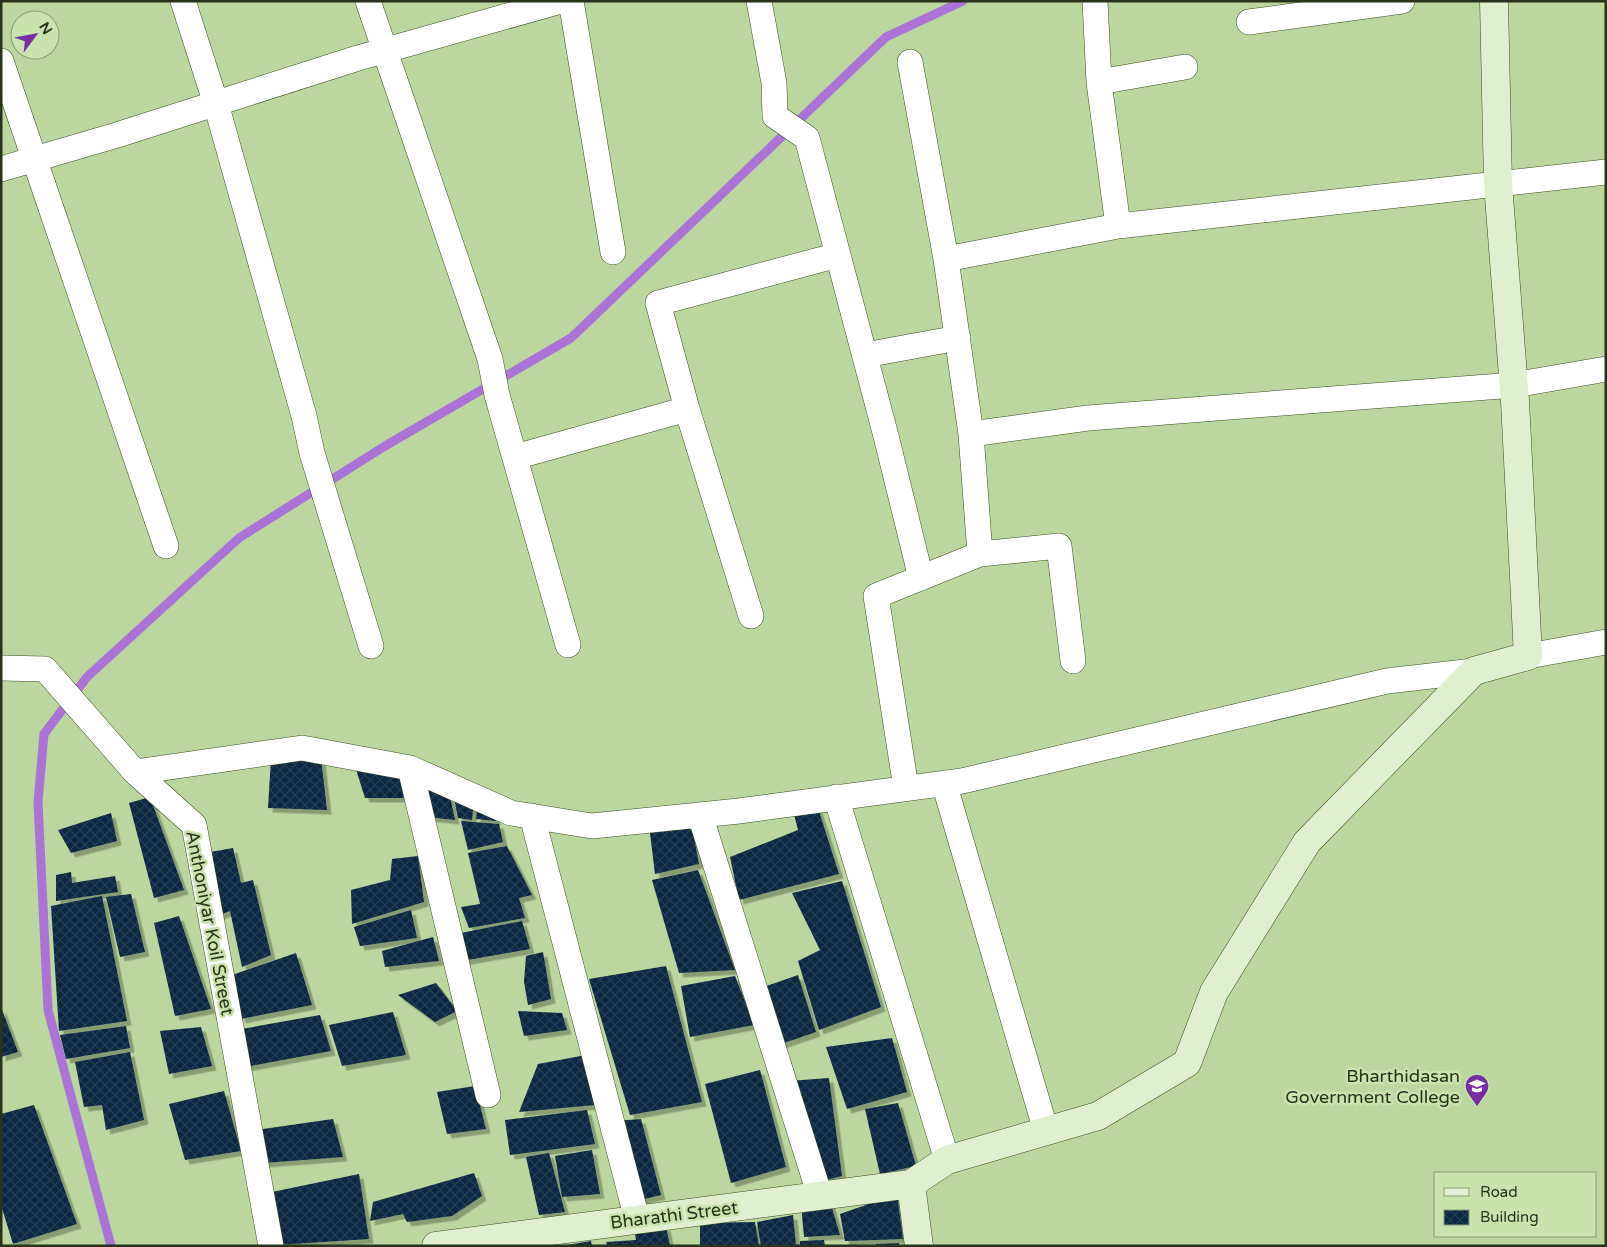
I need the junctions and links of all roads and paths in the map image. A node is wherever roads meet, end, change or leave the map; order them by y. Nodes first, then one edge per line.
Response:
1 (182, 1) edge
2 (368, 1) edge
3 (759, 1) edge
4 (1094, 1) edge
5 (1402, 1) edge
6 (1494, 1) edge
7 (562, 2) edge
8 (1249, 22) dead end
9 (385, 50) junction
10 (1, 61) edge
11 (910, 62) dead end
12 (1185, 67) dead end
13 (1099, 82) junction
14 (216, 104) junction
15 (34, 159) junction
16 (1, 169) edge
17 (1606, 172) edge
18 (1498, 184) junction
19 (1118, 226) junction
20 (613, 252) dead end
21 (838, 255) junction
22 (946, 259) junction
23 (958, 338) junction
24 (865, 355) junction
25 (1606, 369) edge
26 (1514, 385) junction
27 (687, 410) junction
28 (971, 434) junction
29 (515, 457) junction
30 (166, 546) dead end
31 (980, 554) junction
32 (921, 578) junction
33 (751, 616) dead end
34 (1606, 642) edge
35 (568, 644) dead end
36 (371, 646) dead end
37 (1528, 656) junction
38 (1073, 661) dead end
39 (1, 668) edge
40 (1474, 671) junction
41 (410, 768) junction
42 (135, 772) junction
43 (944, 783) junction
44 (906, 788) junction
45 (836, 797) junction
46 (700, 815) junction
47 (532, 816) junction
48 (488, 1095) dead end
49 (1046, 1131) junction
50 (947, 1160) junction
51 (911, 1184) junction
52 (820, 1196) junction
53 (637, 1219) junction
54 (271, 1246) edge
55 (436, 1246) edge
56 (919, 1246) edge

1 - 14 street
2 - 9 street
3 - 21 street
4 - 13 street
5 - 8 street
6 - 18 street
7 - 9 street
7 - 20 street
9 - 14 street
9 - 29 street
10 - 15 street
11 - 22 street
12 - 13 street
13 - 19 street
14 - 15 street
14 - 36 street
15 - 16 street
15 - 30 street
17 - 18 street
18 - 19 street
18 - 26 street
19 - 22 street
21 - 24 street
21 - 27 street
22 - 23 street
23 - 24 street
23 - 28 street
24 - 32 street
25 - 26 street
26 - 28 street
26 - 37 street
27 - 29 street
27 - 33 street
28 - 31 street
29 - 35 street
31 - 32 street
31 - 38 street
32 - 44 street
34 - 37 street
37 - 40 street
39 - 42 street, Anthoniyar Koil Street
40 - 43 street
40 - 49 street
41 - 42 street
41 - 47 street
41 - 48 street
42 - 54 street, Anthoniyar Koil Street
43 - 44 street
43 - 49 street
44 - 45 street
45 - 46 street
45 - 50 street
46 - 47 street
46 - 52 street
47 - 53 street
49 - 50 street
50 - 51 street
51 - 52 street, Bharathi Street
51 - 56 street
52 - 53 street, Bharathi Street
53 - 55 street, Bharathi Street

